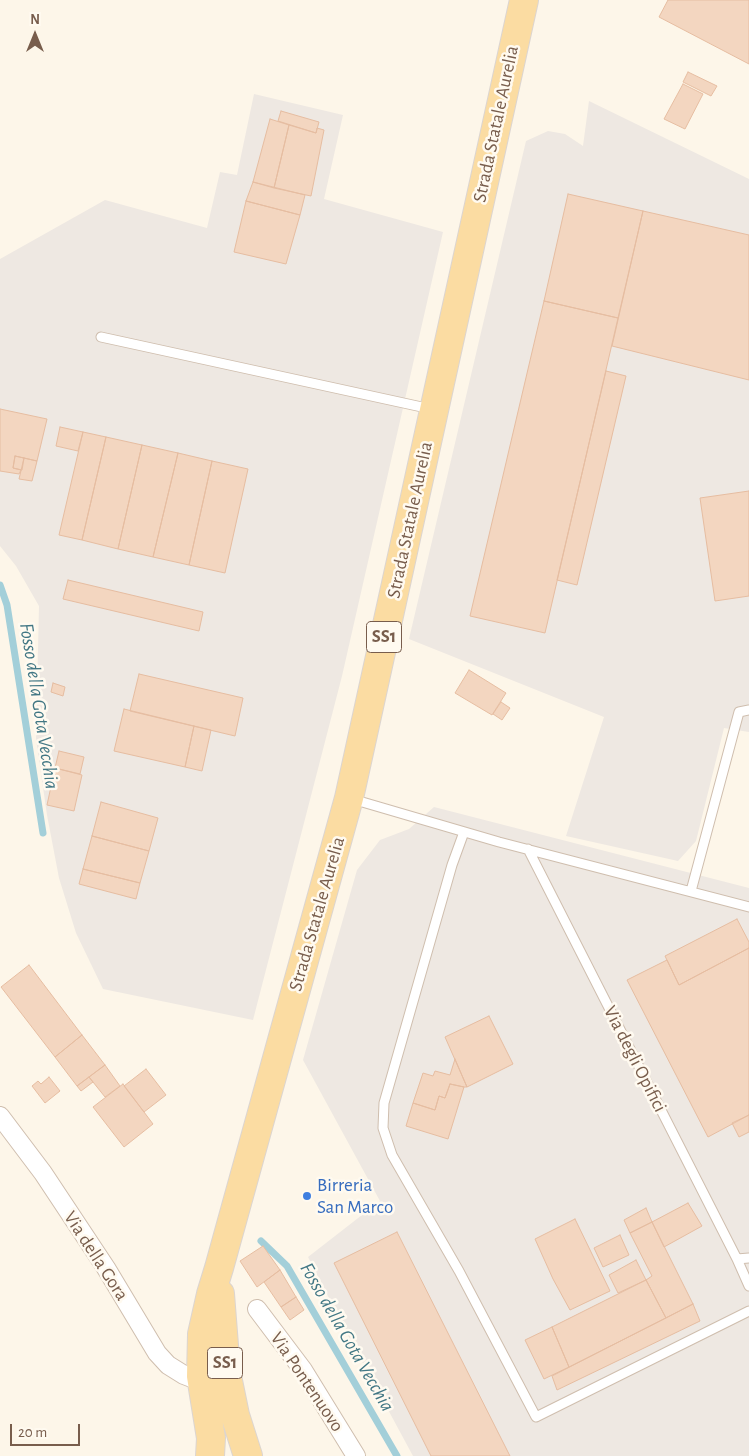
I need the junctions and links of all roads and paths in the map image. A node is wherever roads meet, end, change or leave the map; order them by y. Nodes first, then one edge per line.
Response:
1 (524, 0) edge
2 (101, 338) dead end
3 (434, 410) junction
4 (749, 710) edge
5 (349, 798) junction
6 (464, 832) junction
7 (528, 850) junction
8 (691, 891) junction
9 (749, 907) edge
10 (0, 1116) edge
11 (749, 1258) edge
12 (737, 1259) junction
13 (219, 1268) junction
14 (749, 1286) edge
15 (257, 1308) dead end
16 (749, 1311) edge
17 (202, 1383) junction
18 (245, 1447) edge
19 (210, 1456) edge
20 (356, 1456) edge

1 - 3 main road, Strada Statale Aurelia / SS1
2 - 3 lane
3 - 5 main road, Strada Statale Aurelia / SS1
4 - 8 lane
5 - 6 lane
5 - 13 main road, Strada Statale Aurelia / SS1
6 - 7 lane
6 - 16 lane
7 - 8 lane
7 - 12 lane, Via degli Opifici
8 - 9 lane
10 - 17 street, Via della Gora
11 - 12 lane
12 - 14 lane, Via degli Opifici
13 - 17 main road, Strada Statale Aurelia / SS1
13 - 18 main road, Strada Statale Aurelia / SS1
15 - 20 street, Via Pontenuovo
17 - 18 street, Via della Gora
17 - 19 main road, Strada Statale Aurelia / SS1

